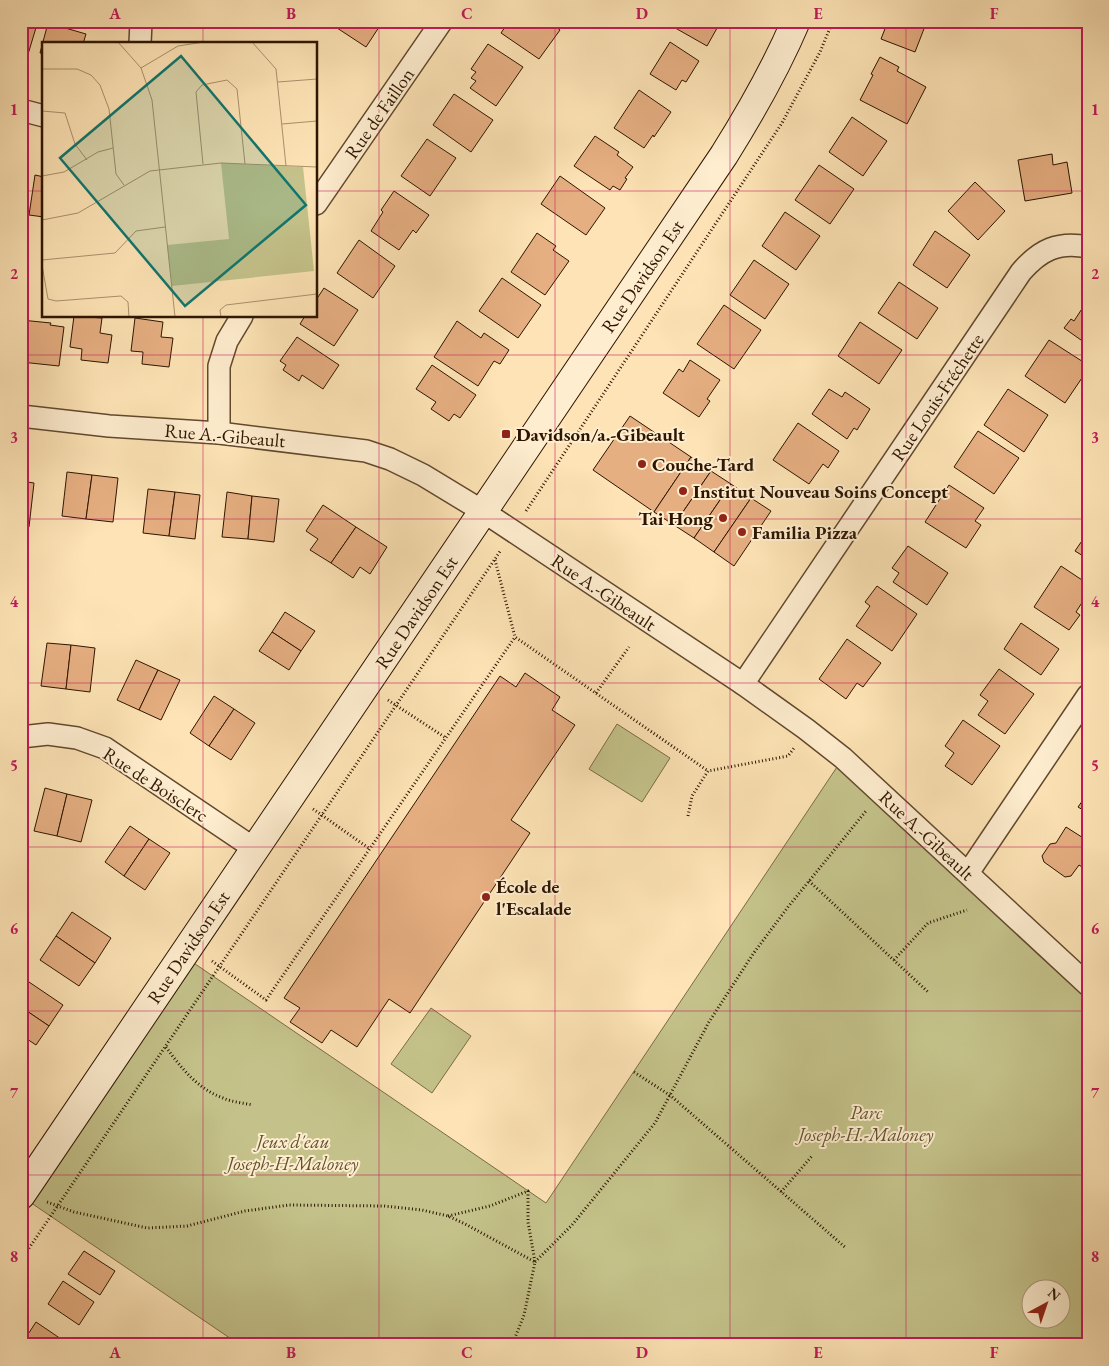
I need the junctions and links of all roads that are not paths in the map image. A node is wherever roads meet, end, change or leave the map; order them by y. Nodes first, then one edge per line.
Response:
1 (141, 21) edge
2 (442, 21) edge
3 (796, 21) edge
4 (140, 42) edge
5 (21, 110) edge
6 (42, 115) edge
7 (320, 191) edge
8 (1088, 247) edge
9 (241, 318) edge
10 (21, 416) edge
11 (219, 433) junction
12 (484, 512) junction
13 (743, 684) junction
14 (1088, 695) edge
15 (21, 737) edge
16 (255, 849) junction
17 (968, 873) junction
18 (1088, 985) edge
19 (24, 1190) edge

1 - 4 street
2 - 7 street, Rue de Faillon
3 - 12 street, Rue Davidson Est
5 - 6 street
8 - 13 street, Rue Louis-Fréchette
9 - 11 street
10 - 11 street, Rue A.-Gibeault
11 - 12 street, Rue A.-Gibeault
12 - 13 street, Rue A.-Gibeault
12 - 16 street, Rue Davidson Est
13 - 17 street, Rue A.-Gibeault
14 - 17 street
15 - 16 street, Rue de Boisclerc
16 - 19 street, Rue Davidson Est
17 - 18 street, Rue A.-Gibeault

